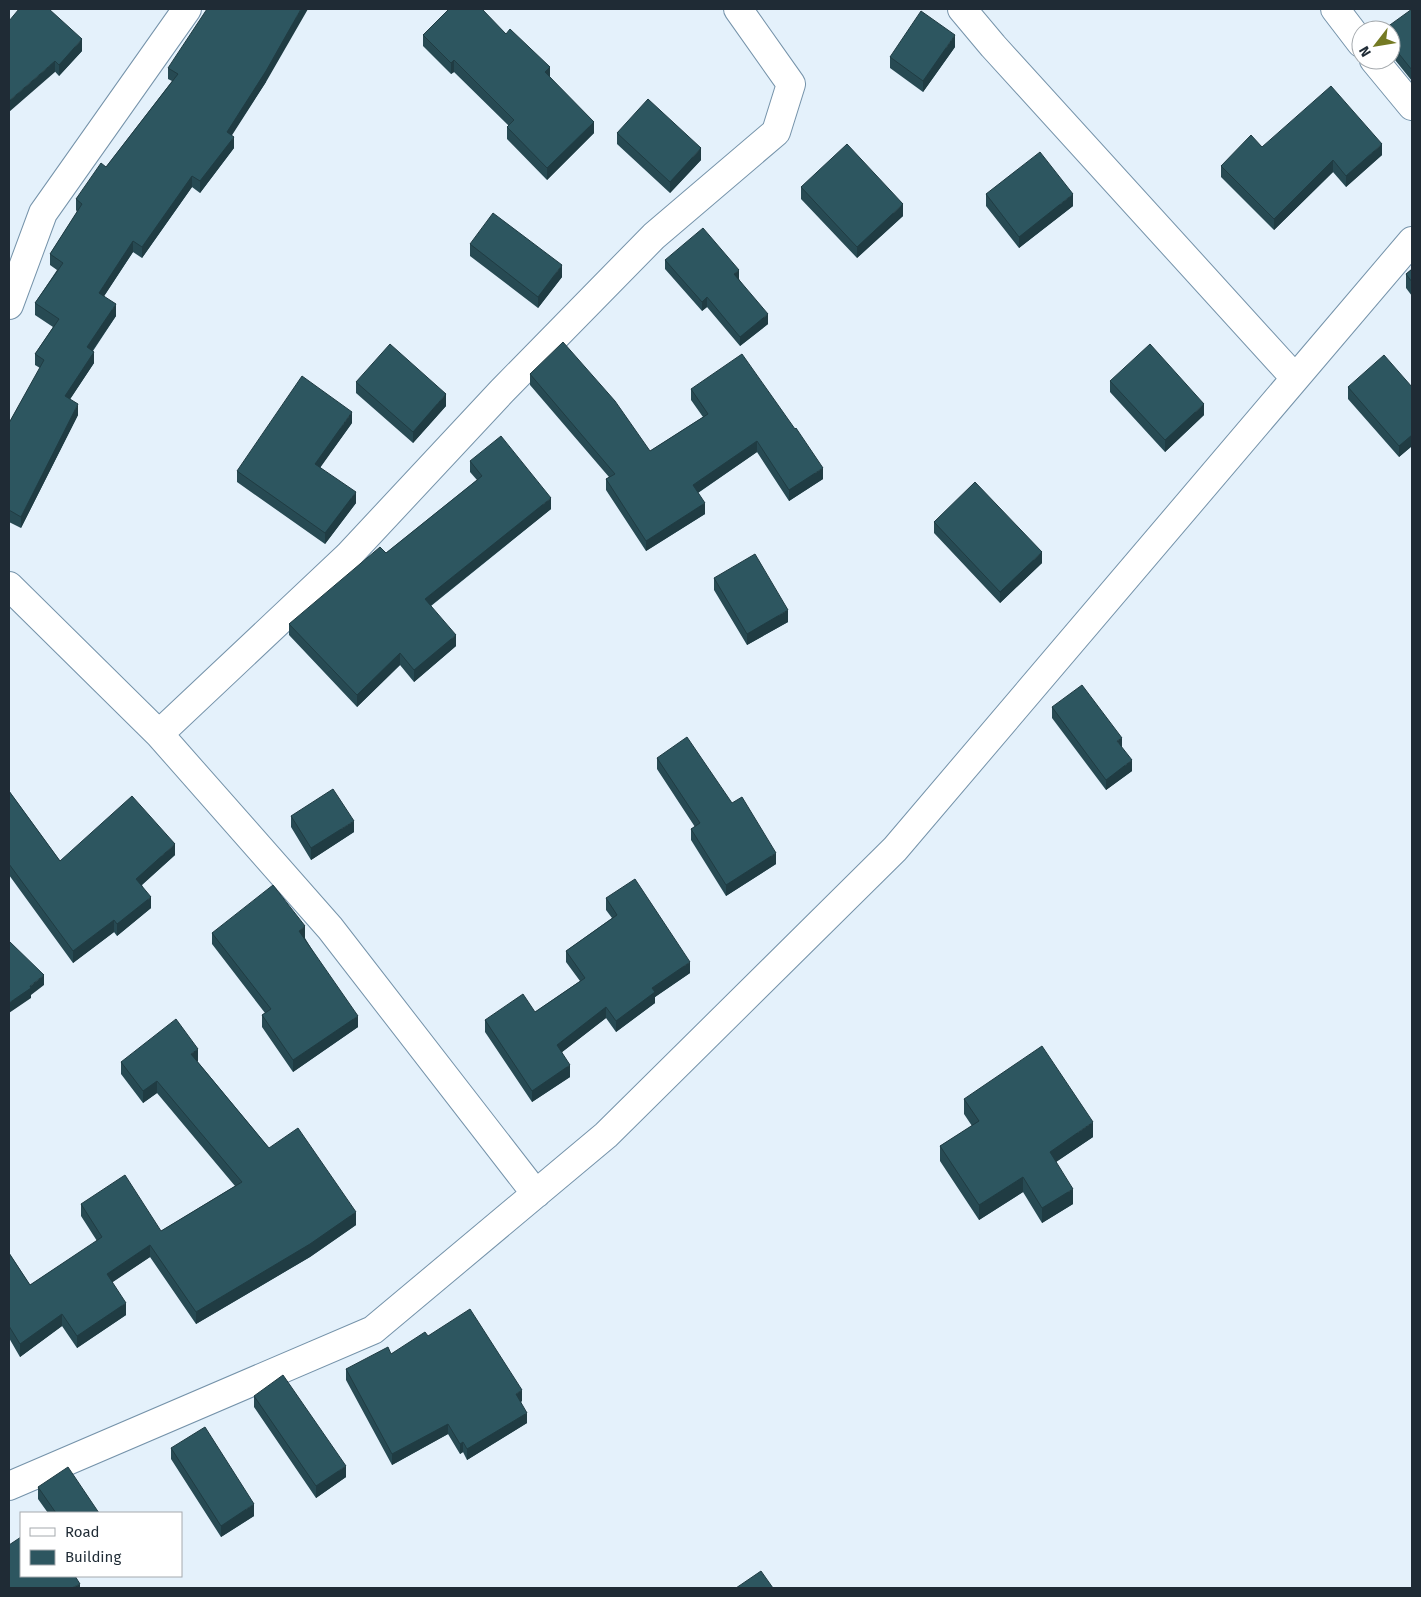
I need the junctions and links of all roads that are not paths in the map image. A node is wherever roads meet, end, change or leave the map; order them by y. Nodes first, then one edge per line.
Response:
1 (187, 9) edge
2 (738, 9) edge
3 (962, 9) edge
4 (1335, 9) edge
5 (1351, 30) edge
6 (1382, 70) edge
7 (1412, 106) edge
8 (1412, 241) edge
9 (9, 305) edge
10 (1296, 378) junction
11 (9, 586) edge
12 (159, 734) junction
13 (536, 1194) junction
14 (9, 1486) edge

1 - 9 street
2 - 12 street
3 - 10 street
4 - 5 street
6 - 7 street
8 - 10 street
10 - 13 street
11 - 12 street
12 - 13 street
13 - 14 street

